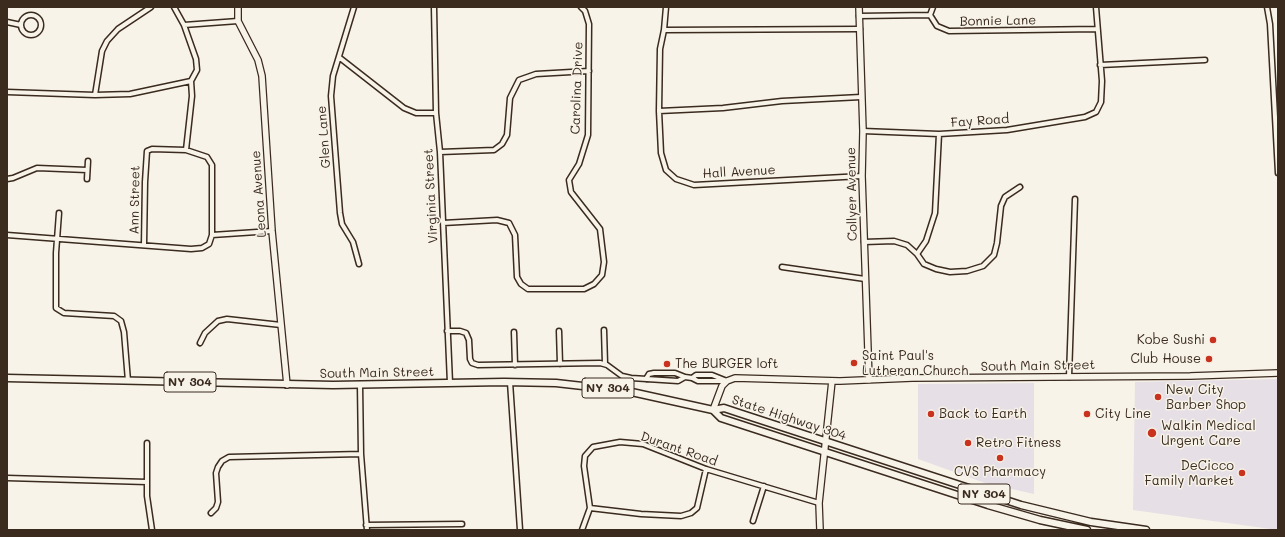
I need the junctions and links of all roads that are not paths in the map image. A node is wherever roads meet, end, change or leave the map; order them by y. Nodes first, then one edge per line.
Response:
1 (151, 7) edge
2 (174, 7) edge
3 (238, 7) edge
4 (354, 7) edge
5 (434, 7) edge
6 (581, 7) edge
7 (666, 7) edge
8 (859, 7) edge
9 (933, 7) edge
10 (1096, 7) edge
11 (1267, 7) edge
12 (930, 15) junction
13 (859, 16) junction
14 (238, 21) junction
15 (7, 22) edge
16 (22, 25) junction
17 (184, 26) junction
18 (860, 29) junction
19 (1097, 29) junction
20 (664, 30) junction
21 (340, 58) junction
22 (1205, 60) dead end
23 (1100, 65) junction
24 (588, 71) junction
25 (191, 81) junction
26 (7, 92) edge
27 (95, 95) junction
28 (861, 97) junction
29 (659, 111) junction
30 (436, 113) junction
31 (863, 131) junction
32 (939, 134) junction
33 (186, 150) junction
34 (440, 152) junction
35 (88, 161) dead end
36 (87, 170) junction
37 (1278, 173) edge
38 (862, 176) junction
39 (7, 179) edge
40 (87, 179) dead end
41 (1020, 187) dead end
42 (1075, 199) dead end
43 (59, 213) dead end
44 (442, 223) junction
45 (272, 231) junction
46 (7, 235) edge
47 (212, 235) junction
48 (56, 238) junction
49 (864, 242) junction
50 (144, 246) junction
51 (917, 254) junction
52 (359, 264) dead end
53 (782, 267) dead end
54 (865, 279) junction
55 (281, 325) junction
56 (604, 330) dead end
57 (559, 331) dead end
58 (447, 332) junction
59 (514, 332) dead end
60 (200, 343) dead end
61 (560, 364) junction
62 (605, 364) junction
63 (515, 365) junction
64 (1278, 373) edge
65 (1069, 377) junction
66 (7, 378) edge
67 (685, 378) junction
68 (646, 379) junction
69 (869, 380) junction
70 (128, 381) junction
71 (727, 381) junction
72 (832, 381) junction
73 (510, 382) junction
74 (450, 384) junction
75 (287, 385) junction
76 (360, 385) junction
77 (713, 410) junction
78 (826, 441) junction
79 (147, 443) dead end
80 (825, 452) junction
81 (361, 454) junction
82 (706, 469) junction
83 (7, 478) edge
84 (147, 482) junction
85 (764, 486) junction
86 (819, 503) junction
87 (590, 508) junction
88 (211, 512) dead end
89 (753, 521) dead end
90 (462, 524) dead end
91 (366, 525) junction
92 (152, 530) edge
93 (367, 530) edge
94 (520, 530) edge
95 (582, 530) edge
96 (820, 530) edge
97 (1088, 530) edge
98 (1146, 530) edge

1 - 27 street
2 - 17 street
3 - 14 street, Leona Avenue
4 - 21 street, Glen Lane
5 - 30 street, Virginia Street
6 - 24 street, Carolina Drive
7 - 20 street, Hall Avenue
8 - 13 street, Collyer Avenue
9 - 12 street
10 - 19 street
11 - 37 street
12 - 13 street
12 - 19 street, Bonnie Lane
13 - 18 street, Collyer Avenue
14 - 17 street
14 - 45 street, Leona Avenue
15 - 16 street
16 - 16 street
17 - 25 street
18 - 20 street
18 - 28 street, Collyer Avenue
19 - 23 street
20 - 29 street, Hall Avenue
21 - 30 street
21 - 52 street, Glen Lane
22 - 23 street
23 - 32 street, Fay Road
24 - 34 street
24 - 44 street, Carolina Drive
25 - 27 street
25 - 33 street
26 - 27 street
28 - 29 street
28 - 31 street, Collyer Avenue
29 - 38 street, Hall Avenue
30 - 34 street, Virginia Street
31 - 32 street, Fay Road
31 - 38 street, Collyer Avenue
32 - 51 street
33 - 47 street, Ann Street
33 - 50 street, Ann Street
34 - 44 street, Virginia Street
35 - 36 street
36 - 39 street
36 - 40 street
38 - 49 street, Collyer Avenue
41 - 51 street
42 - 65 street
43 - 48 street
44 - 58 street, Virginia Street
45 - 47 street
45 - 55 street, Leona Avenue
46 - 48 street
47 - 50 street
48 - 50 street
48 - 70 street
49 - 51 street
49 - 54 street, Collyer Avenue
53 - 54 street
54 - 69 street, Collyer Avenue
55 - 60 street
55 - 75 street, Leona Avenue
56 - 62 street
57 - 61 street
58 - 63 street
58 - 74 street, Virginia Street
59 - 63 street
61 - 62 street
61 - 63 street
62 - 68 street
64 - 65 street, South Main Street
65 - 69 street, South Main Street
66 - 70 main road, South Main Street / NY 304
67 - 68 street, South Main Street
67 - 68 street, South Main Street
67 - 71 street, South Main Street
69 - 72 street, South Main Street
70 - 75 main road, South Main Street / NY 304
71 - 72 street, South Main Street
71 - 77 street
72 - 78 street
73 - 74 main road, South Main Street / NY 304
73 - 77 main road, South Main Street / NY 304
73 - 94 street
74 - 76 main road, South Main Street / NY 304
75 - 76 main road, South Main Street / NY 304
76 - 81 street
77 - 78 main road, State Highway 304 / NY 304
77 - 80 main road, State Highway 304 / NY 304
78 - 80 street
78 - 98 main road, State Highway 304 / NY 304
79 - 84 street
80 - 86 street
80 - 97 main road, State Highway 304 / NY 304
81 - 88 street
81 - 91 street
82 - 85 street, Durant Road
82 - 87 street
82 - 87 street, Durant Road
83 - 84 street
84 - 92 street
85 - 86 street, Durant Road
85 - 89 street
86 - 96 street
87 - 95 street, Durant Road
90 - 91 street
91 - 93 street

